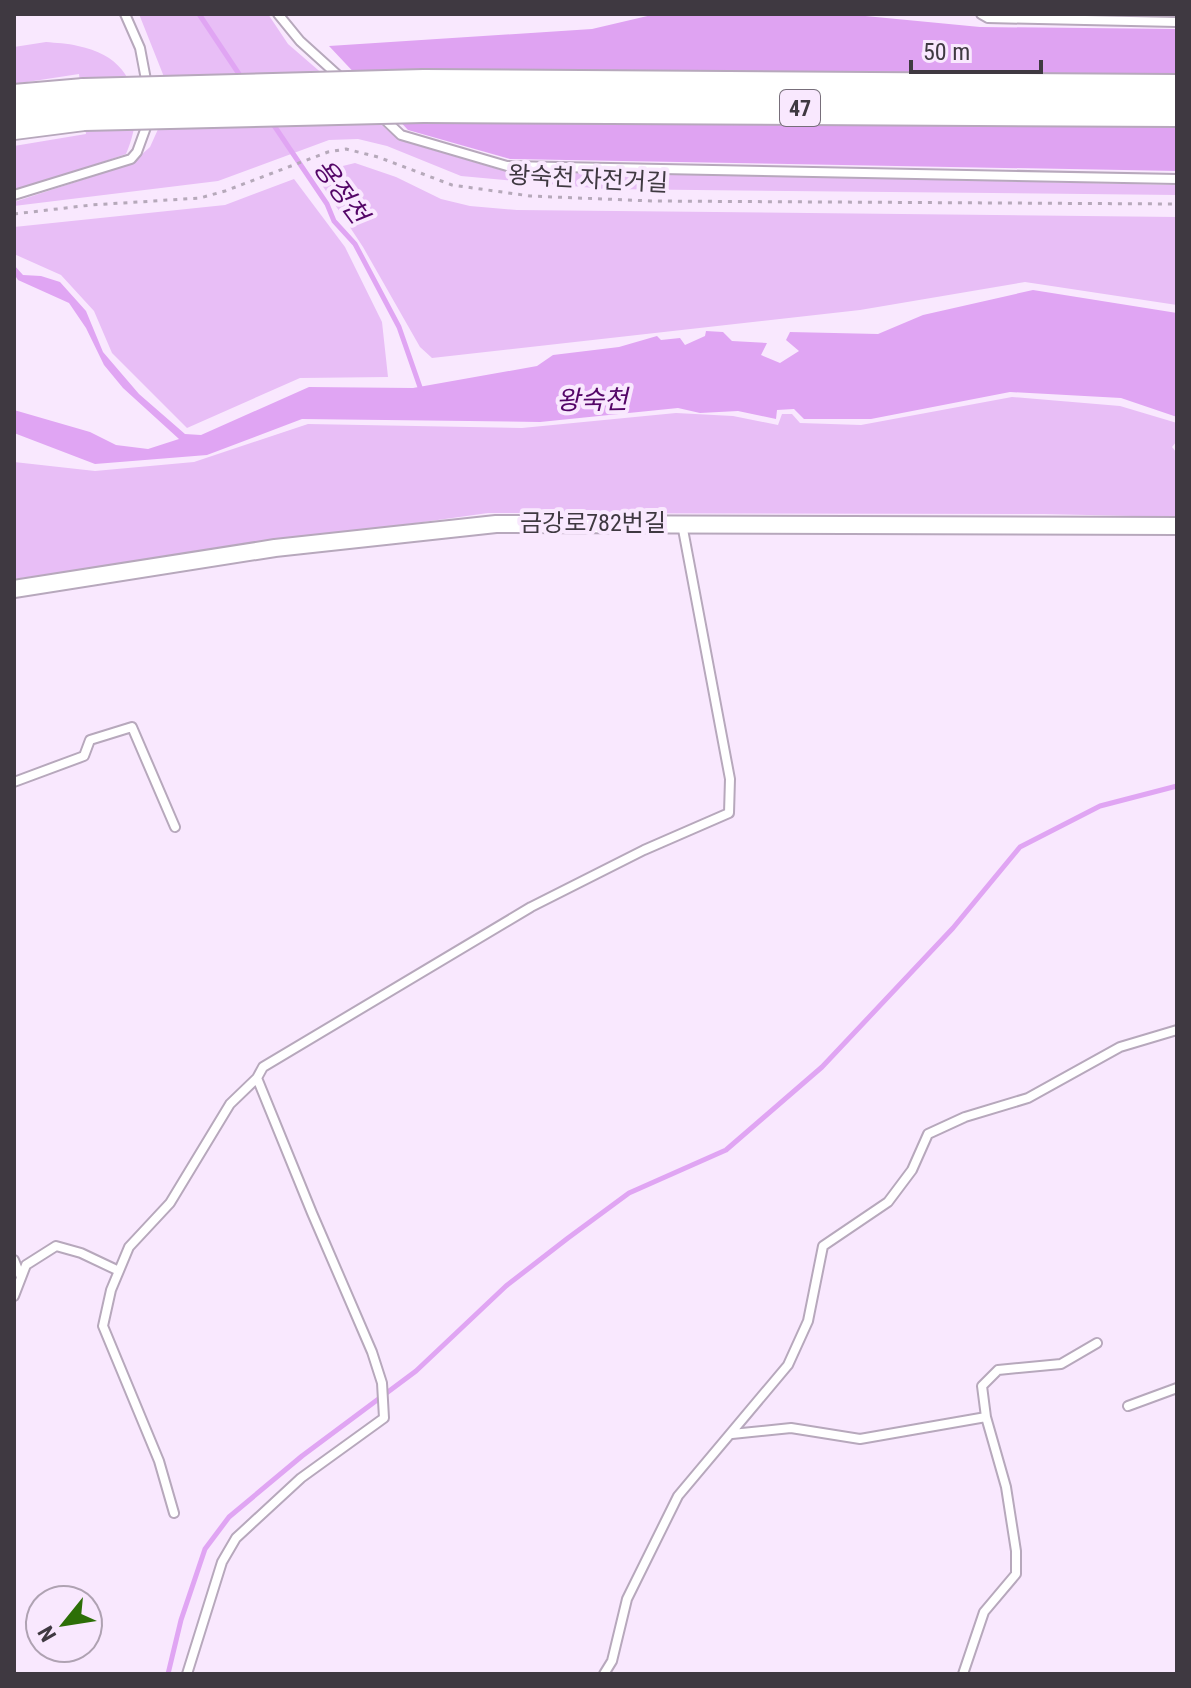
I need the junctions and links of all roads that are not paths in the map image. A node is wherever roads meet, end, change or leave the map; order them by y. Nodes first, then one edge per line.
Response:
1 (125, 14) edge
2 (278, 14) edge
3 (981, 14) edge
4 (1177, 22) edge
5 (1177, 89) edge
6 (356, 93) dead end
7 (423, 96) junction
8 (14, 99) edge
9 (367, 103) dead end
10 (84, 104) junction
11 (1177, 112) edge
12 (14, 125) edge
13 (1177, 179) edge
14 (14, 195) edge
15 (682, 523) junction
16 (1177, 526) edge
17 (14, 589) edge
18 (14, 782) edge
19 (175, 827) dead end
20 (1177, 1030) edge
21 (257, 1078) junction
22 (14, 1260) edge
23 (119, 1271) junction
24 (21, 1277) junction
25 (14, 1296) edge
26 (1097, 1343) dead end
27 (1177, 1388) edge
28 (1128, 1406) dead end
29 (986, 1417) junction
30 (732, 1434) junction
31 (174, 1513) dead end
32 (187, 1674) edge
33 (604, 1674) edge
34 (963, 1674) edge

1 - 14 lane
2 - 6 lane
3 - 4 lane
5 - 7 highway, 47
7 - 10 highway, 47, bridge
7 - 11 highway, 47
8 - 10 highway, 47
9 - 13 lane
10 - 12 highway, 47
15 - 16 street, 금강로782번길
15 - 17 street, 금강로782번길
15 - 21 lane
18 - 19 lane
20 - 30 lane
21 - 23 lane
21 - 32 lane
22 - 24 lane
23 - 24 lane
23 - 31 lane
24 - 25 lane
26 - 29 lane
27 - 28 lane
29 - 30 lane
29 - 34 lane
30 - 33 lane

